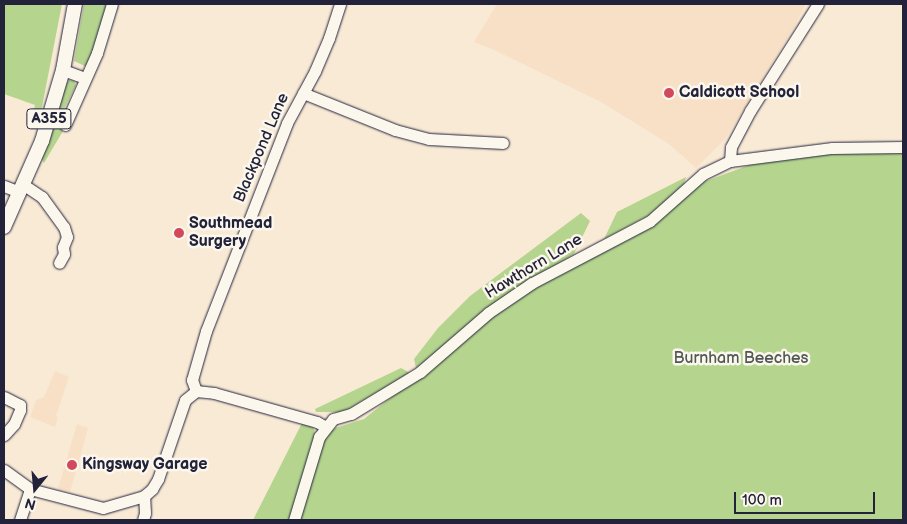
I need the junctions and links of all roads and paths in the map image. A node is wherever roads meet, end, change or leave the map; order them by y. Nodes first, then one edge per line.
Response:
1 (75, 4) edge
2 (112, 4) edge
3 (340, 4) edge
4 (818, 4) edge
5 (63, 70) junction
6 (85, 78) junction
7 (303, 93) junction
8 (65, 125) dead end
9 (503, 143) dead end
10 (903, 147) edge
11 (730, 161) junction
12 (4, 186) edge
13 (22, 189) junction
14 (4, 227) edge
15 (59, 263) dead end
16 (196, 391) junction
17 (4, 397) edge
18 (326, 427) junction
19 (4, 435) edge
20 (4, 470) edge
21 (30, 489) junction
22 (144, 496) junction
23 (20, 520) edge
24 (142, 520) edge
25 (294, 520) edge

1 - 5 main road, A355
2 - 6 street
3 - 7 street, Blackpond Lane
4 - 11 street
5 - 6 street
5 - 13 main road, A355
6 - 8 street
7 - 9 street
7 - 16 street, Blackpond Lane
10 - 11 street, Hawthorn Lane
11 - 18 street, Hawthorn Lane
12 - 13 street
13 - 14 main road, A355
13 - 15 street
16 - 18 street
16 - 22 street
17 - 19 street
18 - 25 street
20 - 21 street
21 - 22 street
21 - 23 street
22 - 24 street

